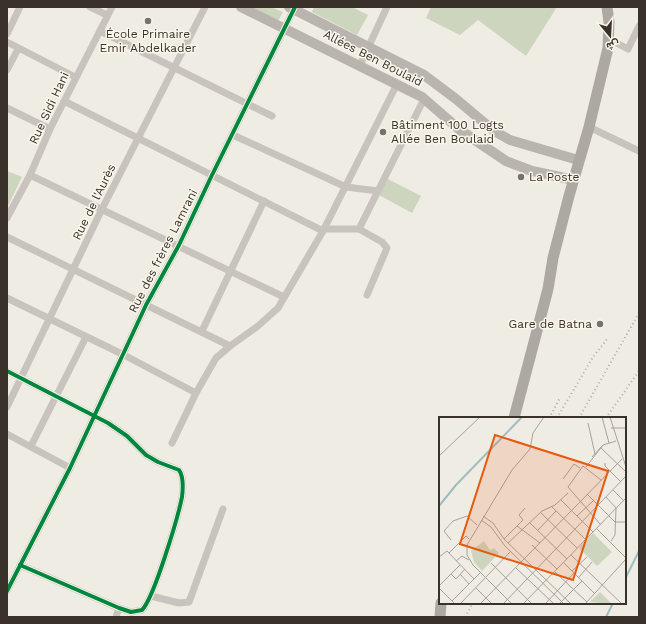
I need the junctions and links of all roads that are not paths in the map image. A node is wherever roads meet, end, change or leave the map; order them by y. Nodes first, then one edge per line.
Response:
1 (20, 7) edge
2 (90, 7) edge
3 (112, 7) edge
4 (204, 7) edge
5 (240, 7) edge
6 (387, 7) edge
7 (607, 7) edge
8 (293, 8) edge
9 (107, 16) junction
10 (639, 26) edge
11 (285, 28) junction
12 (100, 31) junction
13 (7, 34) edge
14 (608, 39) junction
15 (7, 42) edge
16 (369, 46) junction
17 (18, 49) junction
18 (174, 66) junction
19 (359, 66) junction
20 (7, 70) edge
21 (75, 77) junction
22 (397, 84) junction
23 (424, 99) junction
24 (64, 101) junction
25 (247, 103) junction
26 (7, 108) edge
27 (272, 116) dead end
28 (589, 127) junction
29 (50, 129) junction
30 (233, 135) junction
31 (139, 138) junction
32 (639, 151) edge
33 (578, 160) junction
34 (30, 175) junction
35 (212, 175) junction
36 (574, 180) junction
37 (346, 188) junction
38 (378, 191) junction
39 (264, 201) junction
40 (102, 209) junction
41 (7, 218) edge
42 (358, 229) junction
43 (326, 230) junction
44 (7, 237) edge
45 (180, 245) junction
46 (74, 270) junction
47 (230, 272) junction
48 (367, 295) dead end
49 (284, 297) junction
50 (7, 298) edge
51 (146, 305) junction
52 (48, 319) junction
53 (202, 332) junction
54 (86, 337) junction
55 (230, 346) junction
56 (124, 355) junction
57 (7, 371) edge
58 (20, 379) junction
59 (196, 393) junction
60 (56, 396) junction
61 (7, 407) edge
62 (94, 416) junction
63 (514, 417) edge
64 (7, 434) edge
65 (172, 443) dead end
66 (31, 446) junction
67 (70, 468) junction
68 (223, 509) dead end
69 (20, 565) junction
70 (7, 592) edge
71 (152, 596) junction
72 (441, 604) edge
73 (119, 608) junction
74 (116, 617) edge
75 (440, 617) edge

1 - 13 street
2 - 9 street
3 - 9 street, Rue Sidi Hani
4 - 18 street, Rue de l'Aurès
5 - 11 main road, Allées Ben Boulaid
6 - 16 street
7 - 14 main road
8 - 11 street, Rue des frères Lamrani
8 - 16 main road, Allées Ben Boulaid
9 - 12 street, Rue Sidi Hani
10 - 14 street
11 - 19 main road, Allées Ben Boulaid
11 - 25 street, Rue des frères Lamrani
12 - 18 street
12 - 21 street, Rue Sidi Hani
14 - 28 main road
15 - 17 street
16 - 19 street
16 - 33 main road, Allées Ben Boulaid
17 - 20 street
17 - 21 street
18 - 25 street
18 - 31 street, Rue de l'Aurès
19 - 22 main road, Allées Ben Boulaid
21 - 24 street, Rue Sidi Hani
22 - 23 main road, Allées Ben Boulaid
22 - 37 street
23 - 36 main road, Allées Ben Boulaid
23 - 38 street
24 - 29 street, Rue Sidi Hani
24 - 31 street
25 - 27 street
25 - 30 street, Rue des frères Lamrani
26 - 29 street
28 - 32 street
28 - 33 main road
29 - 34 street, Rue Sidi Hani
30 - 35 street, Rue des frères Lamrani
30 - 37 street
31 - 35 street
31 - 40 street, Rue de l'Aurès
33 - 36 main road
34 - 40 street
34 - 41 street, Rue Sidi Hani
35 - 39 street
35 - 45 street, Rue des frères Lamrani
36 - 63 main road
37 - 38 street
37 - 43 street
38 - 42 street
39 - 43 street
39 - 47 street
40 - 45 street
40 - 46 street, Rue de l'Aurès
42 - 43 street
42 - 48 street
43 - 49 street
44 - 46 street
45 - 47 street
45 - 51 street, Rue des frères Lamrani
46 - 51 street
46 - 52 street, Rue de l'Aurès
47 - 49 street
47 - 53 street
49 - 55 street
50 - 52 street
51 - 53 street
51 - 56 street, Rue des frères Lamrani
52 - 54 street
52 - 58 street, Rue de l'Aurès
53 - 55 street
54 - 56 street
54 - 60 street
55 - 59 street
56 - 59 street
56 - 62 street, Rue des frères Lamrani
57 - 58 street
58 - 60 street
58 - 61 street, Rue de l'Aurès
59 - 65 street
60 - 62 street
60 - 66 street
62 - 67 street, Rue des frères Lamrani
62 - 71 street
64 - 66 street
66 - 67 street
67 - 69 street, Rue des frères Lamrani
68 - 71 street
69 - 70 street, Rue des frères Lamrani
69 - 73 street
71 - 73 street
72 - 75 main road
73 - 74 street

